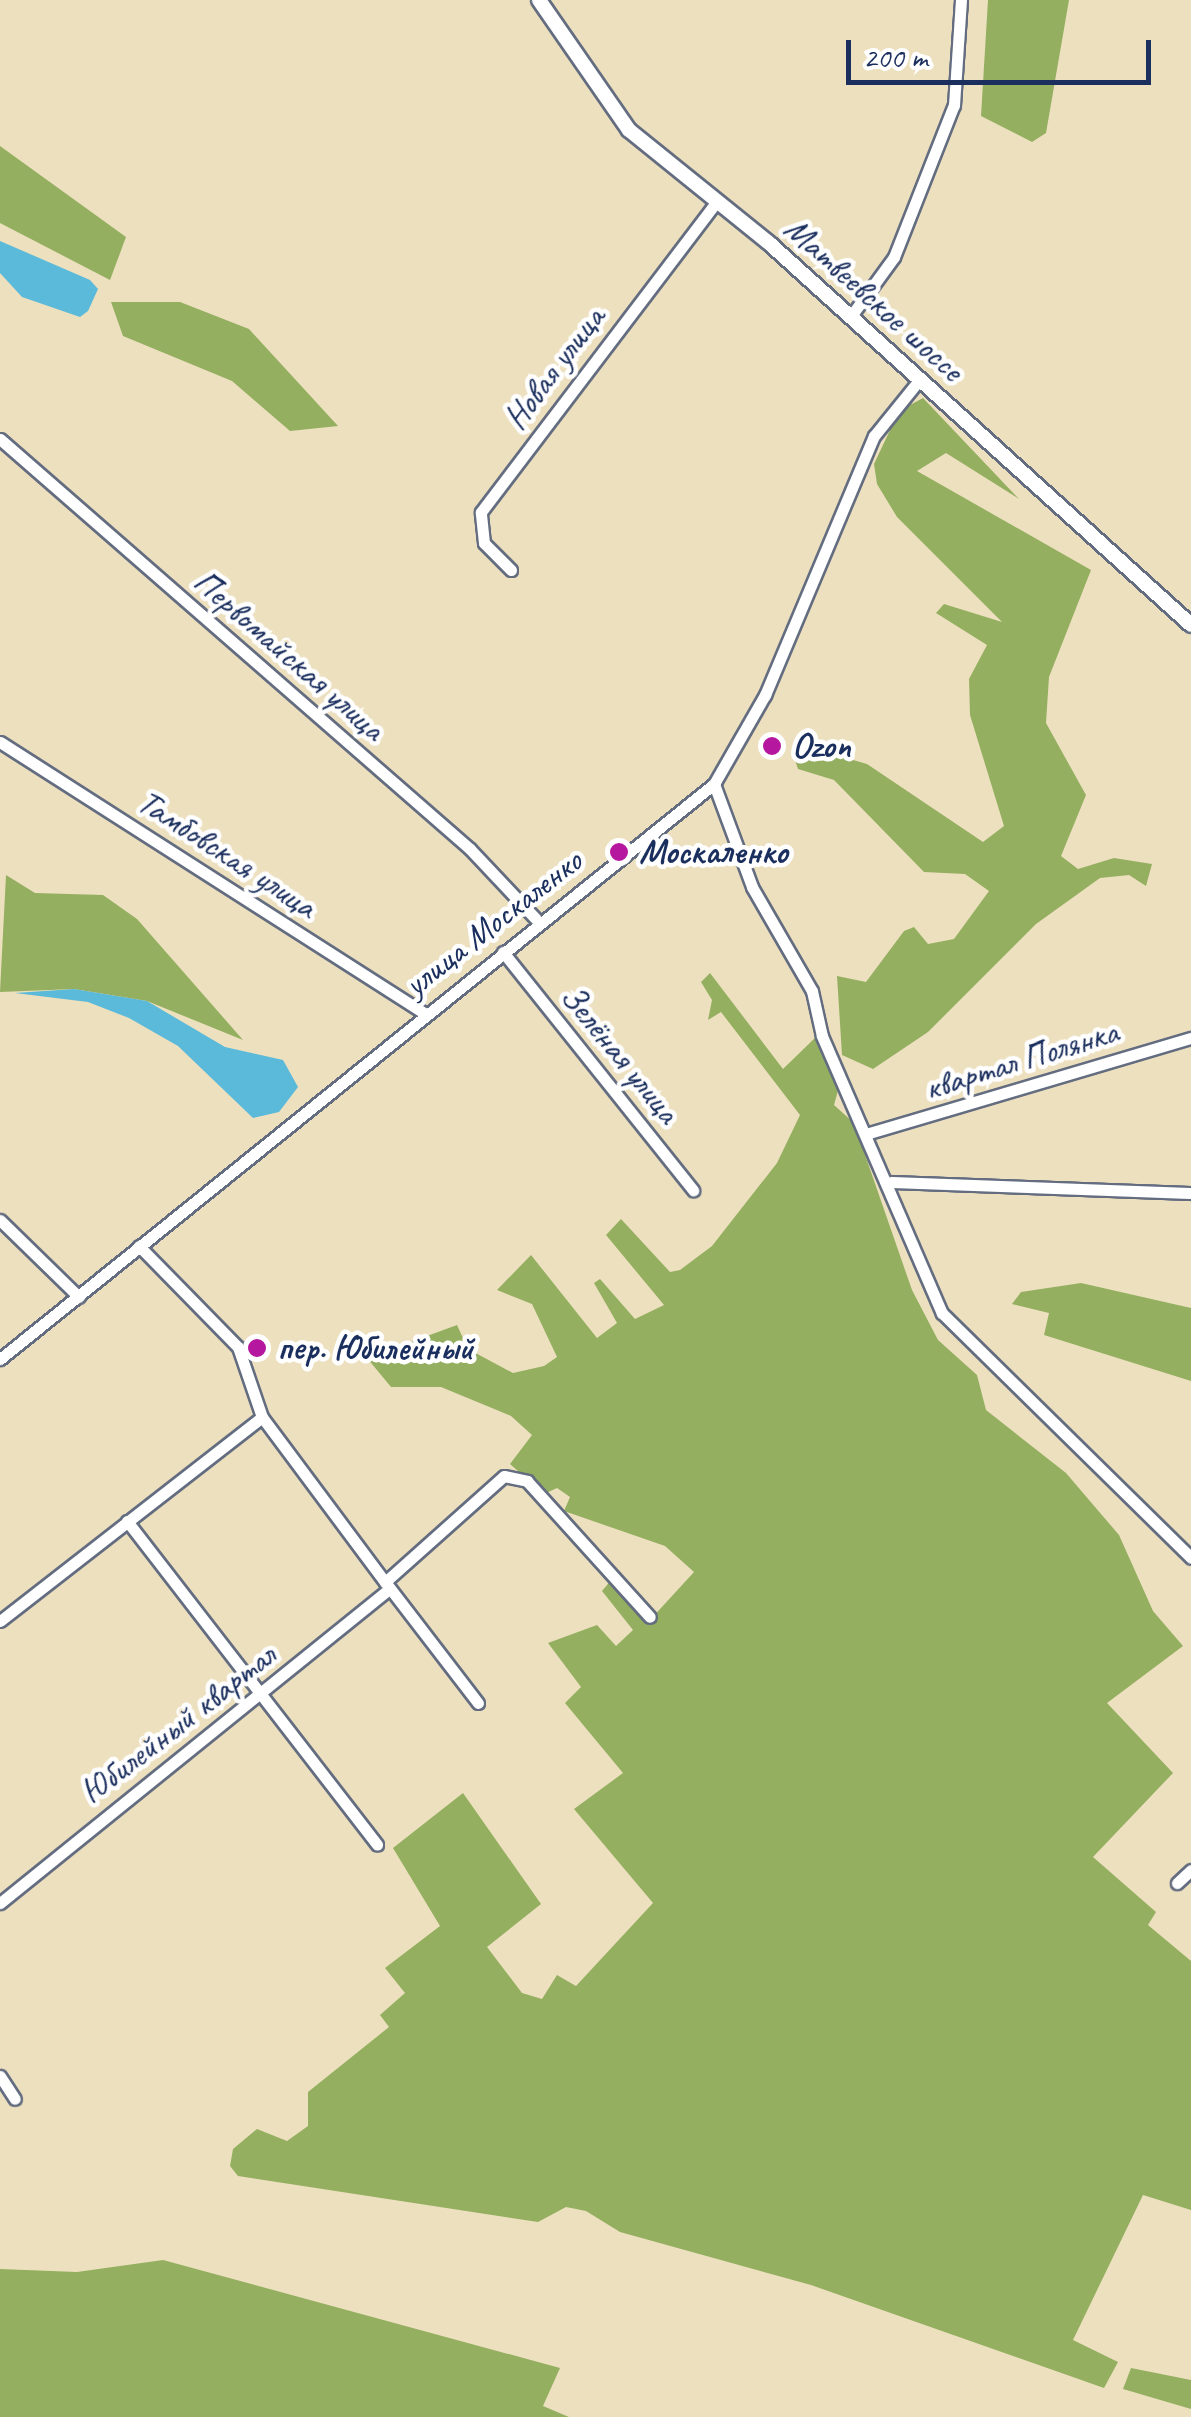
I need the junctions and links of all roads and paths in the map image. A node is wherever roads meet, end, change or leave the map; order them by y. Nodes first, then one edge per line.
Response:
1 (539, 0) edge
2 (961, 0) edge
3 (716, 202) junction
4 (851, 316) junction
5 (925, 384) junction
6 (1, 441) edge
7 (512, 570) dead end
8 (1191, 625) edge
9 (0, 742) edge
10 (714, 784) junction
11 (536, 919) junction
12 (504, 952) junction
13 (424, 1013) junction
14 (1191, 1038) edge
15 (866, 1134) junction
16 (891, 1182) junction
17 (694, 1190) dead end
18 (1191, 1193) edge
19 (0, 1220) edge
20 (140, 1246) junction
21 (79, 1296) junction
22 (0, 1359) edge
23 (262, 1416) junction
24 (126, 1521) junction
25 (1191, 1558) edge
26 (387, 1585) junction
27 (650, 1617) dead end
28 (0, 1620) edge
29 (262, 1696) junction
30 (478, 1703) dead end
31 (377, 1845) dead end
32 (1191, 1870) edge
33 (1177, 1883) dead end
34 (0, 1903) edge
35 (0, 2076) edge
36 (15, 2099) dead end

1 - 3 main road, Матвеевское шоссе
2 - 4 street
3 - 4 main road, Матвеевское шоссе
3 - 7 street, Новая улица
4 - 5 main road, Матвеевское шоссе
5 - 8 main road, Матвеевское шоссе
5 - 10 street, улица Москаленко
6 - 11 street, Первомайская улица
9 - 13 street, Тамбовская улица
10 - 11 street, улица Москаленко
10 - 15 street
11 - 12 street, улица Москаленко
12 - 13 street, улица Москаленко
12 - 17 street, Зелёная улица
13 - 20 street, улица Москаленко
14 - 15 street, квартал Полянка
15 - 16 street
16 - 18 street
16 - 25 street
19 - 21 street
20 - 21 street, улица Москаленко
20 - 23 street
21 - 22 street, улица Москаленко
23 - 24 street
23 - 26 street
24 - 28 street
24 - 29 street
26 - 27 street, Юбилейный квартал
26 - 29 street, Юбилейный квартал
26 - 30 street
29 - 31 street
29 - 34 street, Юбилейный квартал
32 - 33 street
35 - 36 street

